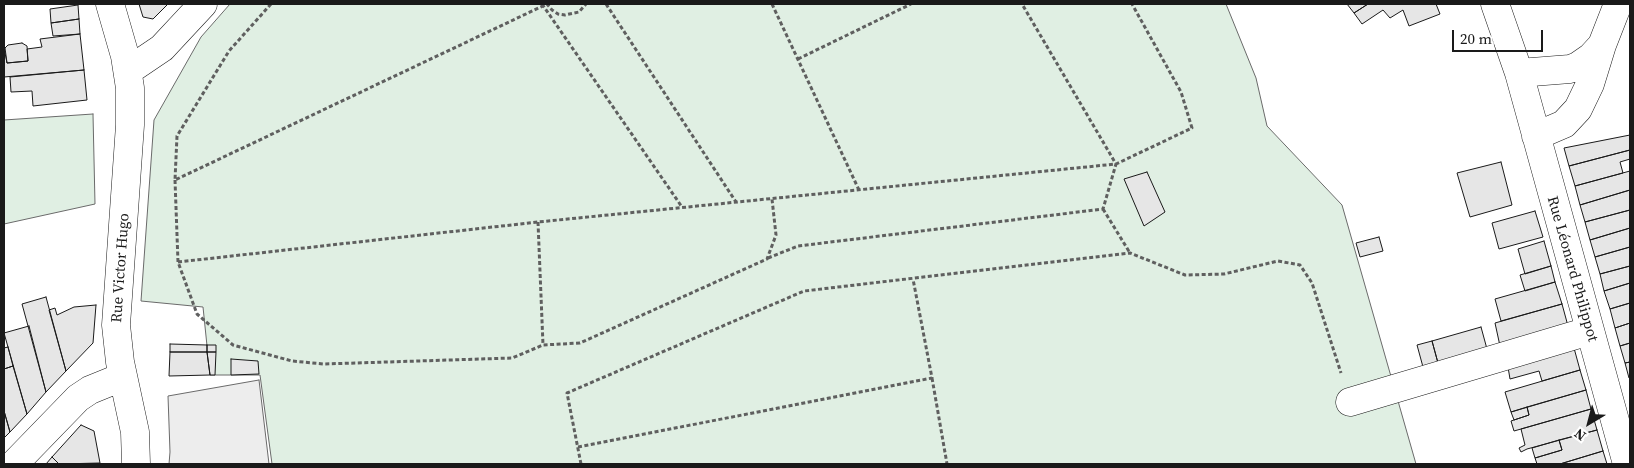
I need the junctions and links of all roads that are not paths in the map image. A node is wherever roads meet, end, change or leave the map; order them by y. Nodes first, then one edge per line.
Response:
1 (110, 4) edge
2 (203, 4) edge
3 (1495, 4) edge
4 (1618, 4) edge
5 (1602, 46) junction
6 (128, 70) junction
7 (1519, 74) junction
8 (1536, 136) junction
9 (1589, 331) junction
10 (122, 377) junction
11 (1350, 402) road end
12 (14, 464) edge
13 (136, 464) edge
14 (1627, 464) edge

1 - 6 street, Rue Victor Hugo
2 - 6 street
3 - 7 street, Rue Léonard Philippot
4 - 5 street
5 - 7 street
5 - 8 street
6 - 10 street, Rue Victor Hugo
7 - 8 street, Rue Léonard Philippot
8 - 9 street, Rue Léonard Philippot
9 - 11 street
9 - 14 street, Rue Léonard Philippot
10 - 12 street
10 - 13 street, Rue Victor Hugo

